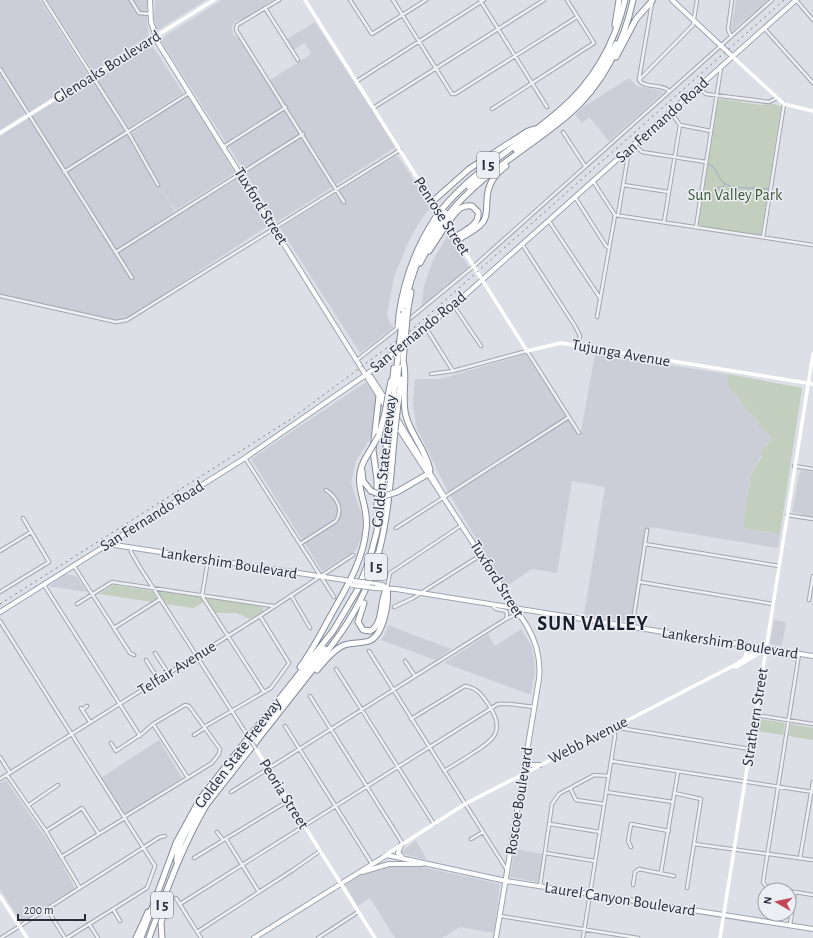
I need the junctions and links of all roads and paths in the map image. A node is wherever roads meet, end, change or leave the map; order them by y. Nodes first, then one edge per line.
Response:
1 (44, 0) edge
2 (131, 0) edge
3 (150, 0) edge
4 (214, 0) edge
5 (279, 0) edge
6 (305, 0) edge
7 (350, 0) edge
8 (393, 0) edge
9 (426, 0) edge
10 (544, 0) edge
11 (567, 0) edge
12 (618, 0) edge
13 (625, 0) edge
14 (633, 0) edge
15 (672, 0) edge
16 (697, 0) edge
17 (732, 0) edge
18 (772, 0) edge
19 (796, 0) edge
20 (482, 1) edge
21 (652, 1) edge
22 (265, 8) junction
23 (150, 14) junction
24 (403, 15) junction
25 (577, 17) junction
26 (694, 20) junction
27 (813, 20) edge
28 (764, 28) junction
29 (498, 30) junction
30 (155, 37) junction
31 (731, 37) junction
32 (620, 41) junction
33 (419, 42) junction
34 (721, 46) junction
35 (607, 52) junction
36 (515, 56) junction
37 (733, 57) junction
38 (298, 60) dead end
39 (721, 67) junction
40 (0, 69) edge
41 (436, 69) junction
42 (605, 70) junction
43 (92, 77) junction
44 (639, 80) junction
45 (356, 81) junction
46 (813, 83) edge
47 (532, 84) junction
48 (698, 88) junction
49 (669, 91) junction
50 (189, 93) junction
51 (718, 95) junction
52 (777, 98) junction
53 (784, 104) junction
54 (286, 107) junction
55 (547, 107) dead end
56 (373, 108) junction
57 (492, 109) dead end
58 (813, 110) edge
59 (671, 112) junction
60 (29, 115) junction
61 (680, 125) junction
62 (539, 127) junction
63 (711, 131) junction
64 (128, 132) junction
65 (563, 132) dead end
66 (0, 134) edge
67 (303, 134) junction
68 (536, 139) junction
69 (635, 144) junction
70 (223, 147) junction
71 (400, 150) junction
72 (627, 152) junction
73 (675, 157) junction
74 (706, 162) junction
75 (586, 166) junction
76 (64, 172) junction
77 (240, 174) junction
78 (593, 181) junction
79 (158, 185) dead end
80 (623, 185) junction
81 (336, 189) junction
82 (669, 192) junction
83 (575, 197) junction
84 (344, 202) dead end
85 (432, 202) junction
86 (445, 214) junction
87 (616, 215) junction
88 (549, 221) junction
89 (440, 222) junction
90 (664, 222) junction
91 (274, 227) junction
92 (696, 227) junction
93 (763, 237) junction
94 (456, 238) junction
95 (522, 244) junction
96 (813, 245) edge
97 (609, 248) junction
98 (116, 252) junction
99 (474, 266) junction
100 (132, 278) dead end
101 (482, 280) junction
102 (0, 296) edge
103 (600, 298) junction
104 (454, 305) junction
105 (404, 312) junction
106 (597, 317) dead end
107 (426, 328) junction
108 (578, 345) junction
109 (480, 346) dead end
110 (527, 351) junction
111 (813, 354) edge
112 (357, 360) junction
113 (397, 366) junction
114 (453, 371) junction
115 (367, 374) junction
116 (431, 374) dead end
117 (811, 384) edge
118 (379, 396) junction
119 (394, 406) junction
120 (569, 417) junction
121 (392, 424) junction
122 (579, 433) dead end
123 (413, 450) junction
124 (368, 454) junction
125 (421, 455) junction
126 (245, 458) junction
127 (794, 466) junction
128 (813, 468) edge
129 (429, 472) junction
130 (326, 490) dead end
131 (444, 497) junction
132 (787, 515) junction
133 (23, 518) dead end
134 (813, 519) edge
135 (462, 525) junction
136 (396, 528) dead end
137 (647, 530) dead end
138 (31, 532) junction
139 (122, 535) junction
140 (108, 544) junction
141 (300, 544) junction
142 (645, 544) junction
143 (131, 548) junction
144 (0, 551) edge
145 (353, 555) dead end
146 (481, 555) junction
147 (208, 560) junction
148 (369, 561) junction
149 (73, 565) junction
150 (779, 566) junction
151 (813, 576) edge
152 (320, 577) junction
153 (352, 582) junction
154 (640, 582) junction
155 (43, 584) junction
156 (368, 585) junction
157 (154, 588) junction
158 (387, 588) junction
159 (0, 592) edge
160 (92, 594) junction
161 (420, 594) junction
162 (290, 595) junction
163 (202, 596) junction
164 (334, 597) dead end
165 (160, 599) junction
166 (809, 600) dead end
167 (77, 604) dead end
168 (772, 604) junction
169 (493, 605) junction
170 (274, 606) junction
171 (394, 607) dead end
172 (516, 609) junction
173 (0, 612) edge
174 (260, 616) junction
175 (522, 618) junction
176 (506, 619) junction
177 (0, 621) edge
178 (114, 628) junction
179 (310, 628) dead end
180 (632, 628) junction
181 (228, 635) junction
182 (744, 645) junction
183 (766, 649) junction
184 (369, 651) dead end
185 (155, 653) dead end
186 (799, 654) junction
187 (134, 655) dead end
188 (196, 655) junction
189 (756, 656) junction
190 (813, 656) edge
191 (745, 657) junction
192 (146, 661) dead end
193 (405, 661) dead end
194 (764, 662) junction
195 (540, 665) joint
196 (733, 666) junction
197 (336, 669) dead end
198 (168, 673) junction
199 (415, 676) junction
200 (158, 679) junction
201 (292, 682) junction
202 (302, 684) junction
203 (393, 690) junction
204 (264, 692) junction
205 (310, 696) dead end
206 (119, 704) junction
207 (87, 706) dead end
208 (534, 707) junction
209 (491, 709) junction
210 (362, 710) junction
211 (232, 711) junction
212 (755, 715) junction
213 (411, 719) junction
214 (789, 720) junction
215 (90, 722) junction
216 (625, 722) junction
217 (153, 724) junction
218 (813, 724) edge
219 (285, 726) dead end
220 (205, 727) junction
221 (613, 727) junction
222 (331, 729) junction
223 (630, 730) junction
224 (72, 734) junction
225 (194, 735) dead end
226 (140, 736) junction
227 (111, 743) dead end
228 (429, 747) junction
229 (256, 749) joint
230 (300, 749) junction
231 (750, 749) junction
232 (527, 754) junction
233 (0, 757) edge
234 (611, 761) junction
235 (540, 765) junction
236 (398, 766) junction
237 (269, 769) junction
238 (444, 771) junction
239 (678, 772) junction
240 (9, 774) junction
241 (523, 774) junction
242 (609, 776) junction
243 (188, 778) junction
244 (0, 779) edge
245 (745, 782) junction
246 (813, 782) edge
247 (58, 785) dead end
248 (368, 786) junction
249 (779, 787) junction
250 (570, 788) junction
251 (231, 792) dead end
252 (606, 792) junction
253 (812, 792) edge
254 (674, 794) junction
255 (288, 800) junction
256 (673, 802) junction
257 (465, 804) junction
258 (604, 804) junction
259 (29, 805) junction
260 (336, 806) junction
261 (125, 818) junction
262 (434, 824) junction
263 (550, 824) junction
264 (305, 827) junction
265 (46, 831) junction
266 (668, 831) junction
267 (217, 832) dead end
268 (483, 832) junction
269 (600, 832) junction
270 (99, 834) junction
271 (165, 836) dead end
272 (471, 839) dead end
273 (224, 840) junction
274 (402, 844) junction
275 (694, 844) junction
276 (144, 847) junction
277 (631, 847) dead end
278 (734, 850) junction
279 (320, 851) junction
280 (545, 854) junction
281 (768, 854) junction
282 (383, 856) junction
283 (60, 857) junction
284 (402, 857) junction
285 (194, 858) dead end
286 (800, 858) junction
287 (813, 860) edge
288 (595, 861) junction
289 (178, 863) junction
290 (372, 864) junction
291 (242, 865) junction
292 (428, 865) junction
293 (167, 867) junction
294 (507, 870) junction
295 (174, 872) junction
296 (662, 872) junction
297 (353, 876) junction
298 (674, 876) dead end
299 (506, 881) junction
300 (763, 882) edge
301 (340, 884) junction
302 (633, 885) dead end
303 (540, 886) junction
304 (80, 888) junction
305 (687, 888) dead end
306 (259, 892) junction
307 (797, 892) edge
308 (590, 894) junction
309 (813, 895) edge
310 (0, 897) edge
311 (176, 898) dead end
312 (180, 904) junction
313 (153, 906) junction
314 (47, 909) junction
315 (113, 909) junction
316 (358, 912) junction
317 (723, 915) junction
318 (500, 916) junction
319 (120, 921) dead end
320 (790, 922) edge
321 (89, 924) junction
322 (790, 925) junction
323 (19, 926) junction
324 (584, 929) junction
325 (813, 929) edge
326 (197, 932) junction
327 (1, 938) edge
328 (27, 938) edge
329 (66, 938) edge
330 (98, 938) edge
331 (136, 938) edge
332 (141, 938) edge
333 (149, 938) edge
334 (162, 938) edge
335 (201, 938) edge
336 (254, 938) edge
337 (318, 938) edge
338 (374, 938) edge
339 (496, 938) edge
340 (583, 938) edge
341 (638, 938) edge
342 (720, 938) edge

1 - 43 street
2 - 23 street
3 - 23 main road, Tuxford Street
4 - 30 main road, Glenoaks Boulevard
5 - 22 street
6 - 45 main road, Penrose Street
7 - 24 street
8 - 24 street
9 - 24 street
10 - 29 street
11 - 25 street
12 - 35 highway
13 - 35 highway, Golden State Freeway / I 5
14 - 32 highway, Golden State Freeway / I 5
15 - 26 main road
16 - 26 street
17 - 31 street
18 - 31 street, San Fernando Road
19 - 27 street
19 - 28 main road, San Fernando Road
20 - 29 street
20 - 33 street
21 - 42 highway
21 - 44 street
22 - 38 street
22 - 54 street
23 - 30 main road, Tuxford Street
24 - 33 street
25 - 36 street
25 - 47 street
26 - 34 main road
26 - 44 street
28 - 37 main road, San Fernando Road
28 - 46 street
29 - 36 street
29 - 41 street
30 - 43 main road, Glenoaks Boulevard
30 - 50 main road, Tuxford Street
31 - 34 street, San Fernando Road
32 - 42 highway, Golden State Freeway / I 5
32 - 86 highway
33 - 41 street
33 - 45 street
34 - 37 main road
34 - 49 street, San Fernando Road
35 - 62 highway, Golden State Freeway / I 5
35 - 86 highway
36 - 41 street
36 - 47 street
37 - 39 main road, San Fernando Road
37 - 52 main road
39 - 48 main road, San Fernando Road
39 - 51 street
40 - 60 street
41 - 56 street
42 - 68 highway, Golden State Freeway / I 5
43 - 60 main road, Glenoaks Boulevard
43 - 64 street
44 - 49 street
45 - 56 main road, Penrose Street
47 - 55 street
47 - 57 street
48 - 51 street
48 - 59 main road, San Fernando Road
49 - 75 street, San Fernando Road
50 - 64 street
50 - 70 main road, Tuxford Street
51 - 52 street
51 - 63 street
52 - 53 main road
53 - 58 main road
53 - 93 street
54 - 67 street
54 - 70 street
56 - 71 main road, Penrose Street
59 - 61 street
59 - 69 main road, San Fernando Road
60 - 66 main road, Glenoaks Boulevard
60 - 76 street
61 - 63 street
61 - 73 street
62 - 85 highway
62 - 86 highway, Golden State Freeway / I 5
63 - 74 street
64 - 76 street
64 - 79 street
65 - 75 street
67 - 77 street
67 - 81 street
68 - 86 highway, Golden State Freeway / I 5
68 - 94 highway
69 - 72 main road, San Fernando Road
69 - 73 street
70 - 77 main road, Tuxford Street
71 - 81 street
71 - 85 main road, Penrose Street
72 - 78 main road, San Fernando Road
72 - 80 street
73 - 74 street
73 - 82 street
74 - 92 street
75 - 99 street, San Fernando Road
76 - 98 street
77 - 91 main road, Tuxford Street
77 - 98 street
78 - 83 main road, San Fernando Road
78 - 87 street
80 - 82 street
80 - 87 street
81 - 84 street
81 - 91 street
82 - 90 street
83 - 88 main road, San Fernando Road
83 - 97 street
85 - 94 main road, Penrose Street
86 - 89 highway, Golden State Freeway / I 5, bridge
86 - 89 highway, Golden State Freeway / I 5, bridge
86 - 94 highway
87 - 90 street
87 - 97 street
88 - 95 main road, San Fernando Road
88 - 103 street
89 - 105 highway, Golden State Freeway / I 5
89 - 105 highway, Golden State Freeway / I 5
90 - 92 street
91 - 102 street
91 - 112 main road, Tuxford Street
92 - 93 street
93 - 96 street
94 - 99 main road, Penrose Street
95 - 101 main road, San Fernando Road
95 - 108 street
97 - 103 street
98 - 100 street
99 - 101 main road, Penrose Street
99 - 112 street, San Fernando Road
101 - 104 main road, San Fernando Road
101 - 110 main road, Penrose Street
103 - 106 street
104 - 107 main road, San Fernando Road
104 - 109 street
105 - 113 highway, Golden State Freeway / I 5, bridge
105 - 113 highway, Golden State Freeway / I 5, bridge
107 - 114 street
107 - 115 main road, San Fernando Road
108 - 110 main road, Tujunga Avenue
108 - 117 main road, Tujunga Avenue
110 - 114 street, Tujunga Avenue
110 - 120 street, Penrose Street
111 - 117 main road, Strathern Street
112 - 115 main road, Tuxford Street
113 - 119 highway, Golden State Freeway / I 5
113 - 119 highway, Golden State Freeway / I 5
113 - 119 highway
113 - 124 highway, bridge
113 - 129 highway
114 - 116 street, Tujunga Avenue
115 - 118 main road, Tuxford Street
115 - 125 main road, Tuxford Street
115 - 126 main road, San Fernando Road
117 - 127 main road, Strathern Street
118 - 123 main road, Tuxford Street
118 - 148 highway
119 - 121 highway, Golden State Freeway / I 5, bridge
119 - 121 highway, Golden State Freeway / I 5, bridge
120 - 122 street, Penrose Street
120 - 131 street
121 - 148 highway, Golden State Freeway / I 5
121 - 156 highway, Golden State Freeway / I 5
121 - 289 highway
121 - 293 highway
123 - 125 main road
123 - 129 main road, Tuxford Street
124 - 129 highway, bridge
124 - 153 highway
125 - 129 main road, Tuxford Street
126 - 139 main road, San Fernando Road
126 - 141 street
127 - 128 street
127 - 132 main road, Strathern Street
129 - 131 main road, Tuxford Street
130 - 141 street
131 - 135 main road, Tuxford Street
131 - 136 street
132 - 134 street
132 - 150 main road, Strathern Street
133 - 138 street
135 - 146 main road, Tuxford Street
135 - 158 street
137 - 142 street
138 - 144 street
138 - 159 street
139 - 140 main road, San Fernando Road
139 - 143 main road
140 - 143 main road, Lankershim Boulevard
140 - 149 main road, San Fernando Road
141 - 152 street
142 - 150 street
142 - 154 street
143 - 147 main road, Lankershim Boulevard
143 - 157 street, Peoria Street
145 - 152 street, Telfair Avenue
146 - 161 street
146 - 172 main road, Tuxford Street
147 - 152 main road, Lankershim Boulevard
147 - 163 street
148 - 201 highway, Golden State Freeway / I 5
149 - 155 main road, San Fernando Road
149 - 160 street
150 - 168 main road, Strathern Street
151 - 166 street
152 - 153 main road, Lankershim Boulevard
152 - 162 street, Telfair Avenue
152 - 164 street
153 - 158 main road, Lankershim Boulevard, bridge
153 - 201 highway
154 - 168 street
154 - 180 street
155 - 173 main road, San Fernando Road
155 - 206 street
156 - 158 highway
156 - 202 highway, Golden State Freeway / I 5
157 - 160 street
157 - 163 street
157 - 165 street, Peoria Street
158 - 161 main road, Lankershim Boulevard
158 - 202 highway
160 - 167 street
160 - 178 street
161 - 169 main road, Lankershim Boulevard
161 - 171 street
162 - 170 street, Telfair Avenue
162 - 179 street
163 - 170 street
163 - 181 street
165 - 178 street
165 - 188 street, Peoria Street
168 - 183 main road, Strathern Street
169 - 172 main road, Lankershim Boulevard
169 - 176 street
170 - 174 street, Telfair Avenue
172 - 175 main road, Tuxford Street
172 - 180 main road, Lankershim Boulevard
174 - 181 street, Telfair Avenue
174 - 204 street
175 - 176 street
175 - 195 main road, Tuxford Street
176 - 199 street
177 - 224 street
178 - 187 street
180 - 182 main road, Lankershim Boulevard
181 - 188 street, Telfair Avenue
181 - 204 street
182 - 183 main road, Lankershim Boulevard
182 - 191 main road
183 - 186 main road, Lankershim Boulevard
183 - 189 main road, Webb Avenue
183 - 191 main road, Webb Avenue
183 - 194 main road, Strathern Street
184 - 203 street
185 - 198 street
186 - 190 main road, Lankershim Boulevard
186 - 214 street
188 - 198 street, Telfair Avenue
188 - 211 street, Peoria Street
189 - 194 main road
189 - 196 main road, Webb Avenue
191 - 196 main road, Webb Avenue
192 - 200 street
193 - 199 street
194 - 212 main road, Strathern Street
195 - 208 main road, Roscoe Boulevard
196 - 216 main road, Webb Avenue
197 - 210 street
198 - 200 street, Telfair Avenue
199 - 203 street
200 - 206 street, Telfair Avenue
201 - 293 highway, Golden State Freeway / I 5
202 - 289 highway, Golden State Freeway / I 5
203 - 210 street
203 - 213 street
204 - 211 street
205 - 222 street
206 - 215 street, Telfair Avenue
206 - 226 street
207 - 215 street
208 - 209 street
208 - 232 main road, Roscoe Boulevard
209 - 213 street
209 - 228 street
209 - 238 street
210 - 222 street
210 - 236 street
211 - 220 street
211 - 229 street, Peoria Street, bridge
212 - 214 street
212 - 231 main road, Strathern Street
213 - 228 street
214 - 218 street
214 - 249 street
215 - 224 street, Telfair Avenue
216 - 221 main road, Webb Avenue
216 - 223 street
217 - 220 street
217 - 226 street
217 - 243 street
219 - 230 street
220 - 225 street
220 - 243 street
221 - 223 street
221 - 234 street
221 - 235 main road, Webb Avenue
222 - 230 street
222 - 248 street
223 - 231 street
224 - 240 street, Telfair Avenue
224 - 261 street
226 - 227 street
228 - 236 street
228 - 238 street
229 - 237 main road, Peoria Street
230 - 237 street
230 - 260 street
231 - 245 main road, Strathern Street
232 - 235 main road
232 - 241 main road, Roscoe Boulevard
233 - 240 street
234 - 239 street
234 - 242 street
235 - 241 main road, Webb Avenue
236 - 248 street
236 - 262 street
237 - 251 street
237 - 255 main road, Peoria Street
238 - 257 street
239 - 245 street
239 - 254 street
240 - 244 street, Telfair Avenue
240 - 259 street
241 - 257 main road, Webb Avenue
241 - 294 main road, Roscoe Boulevard
242 - 250 street
242 - 252 street
243 - 261 street
245 - 249 street
245 - 278 main road, Strathern Street
246 - 253 street
247 - 259 street
248 - 260 street
248 - 274 street
249 - 253 street
249 - 281 street
250 - 258 street
250 - 263 street
252 - 256 street
252 - 258 street
253 - 286 street
254 - 256 street
254 - 275 street
255 - 264 main road, Peoria Street
255 - 273 street
256 - 266 street
257 - 262 main road, Webb Avenue
257 - 268 street
258 - 269 street
259 - 265 street
260 - 264 street
260 - 290 street
261 - 270 street
261 - 276 street
262 - 274 main road, Webb Avenue
263 - 269 street
263 - 280 street
264 - 279 main road, Peoria Street
264 - 291 street
265 - 270 street
265 - 283 street
266 - 277 street
266 - 296 street
267 - 273 street
268 - 272 street
268 - 294 street
269 - 288 street
270 - 283 street
271 - 276 street
273 - 285 street
273 - 291 street
274 - 282 main road, Webb Avenue
274 - 284 main road
275 - 278 street
275 - 305 street
276 - 304 street
276 - 315 street
278 - 281 street
278 - 317 main road, Strathern Street
279 - 301 main road, Peoria Street
279 - 306 street
280 - 288 street
280 - 303 street
281 - 286 street
281 - 300 street
282 - 284 main road, Laurel Canyon Boulevard
282 - 290 main road, Laurel Canyon Boulevard
283 - 304 street
284 - 292 main road, Laurel Canyon Boulevard
286 - 287 street
288 - 308 street
289 - 295 highway, Golden State Freeway / I 5
290 - 297 main road, Laurel Canyon Boulevard
291 - 306 street
291 - 312 street
292 - 297 main road, Laurel Canyon Boulevard
292 - 299 main road, Laurel Canyon Boulevard
293 - 313 highway, Golden State Freeway / I 5
294 - 299 main road, Roscoe Boulevard
295 - 333 highway, Golden State Freeway / I 5
295 - 334 highway
296 - 298 street
296 - 302 street
297 - 301 main road, Laurel Canyon Boulevard
299 - 303 main road, Laurel Canyon Boulevard
299 - 318 main road, Roscoe Boulevard
301 - 316 main road, Peoria Street
301 - 336 main road, Laurel Canyon Boulevard
303 - 308 main road, Laurel Canyon Boulevard
304 - 314 street
306 - 326 street
307 - 309 street
308 - 317 main road, Laurel Canyon Boulevard
308 - 324 street
310 - 323 main road
311 - 312 street
312 - 326 street
313 - 331 highway
313 - 332 highway, Golden State Freeway / I 5
314 - 323 street
314 - 329 street
315 - 319 street
315 - 321 street
316 - 337 street
316 - 338 main road, Peoria Street
317 - 322 main road, Laurel Canyon Boulevard
317 - 342 main road, Strathern Street
318 - 324 street
318 - 339 main road, Roscoe Boulevard
320 - 322 street
321 - 329 street
321 - 330 street
322 - 325 main road, Laurel Canyon Boulevard
323 - 327 street
323 - 328 main road
324 - 340 street
324 - 341 street
326 - 335 street

